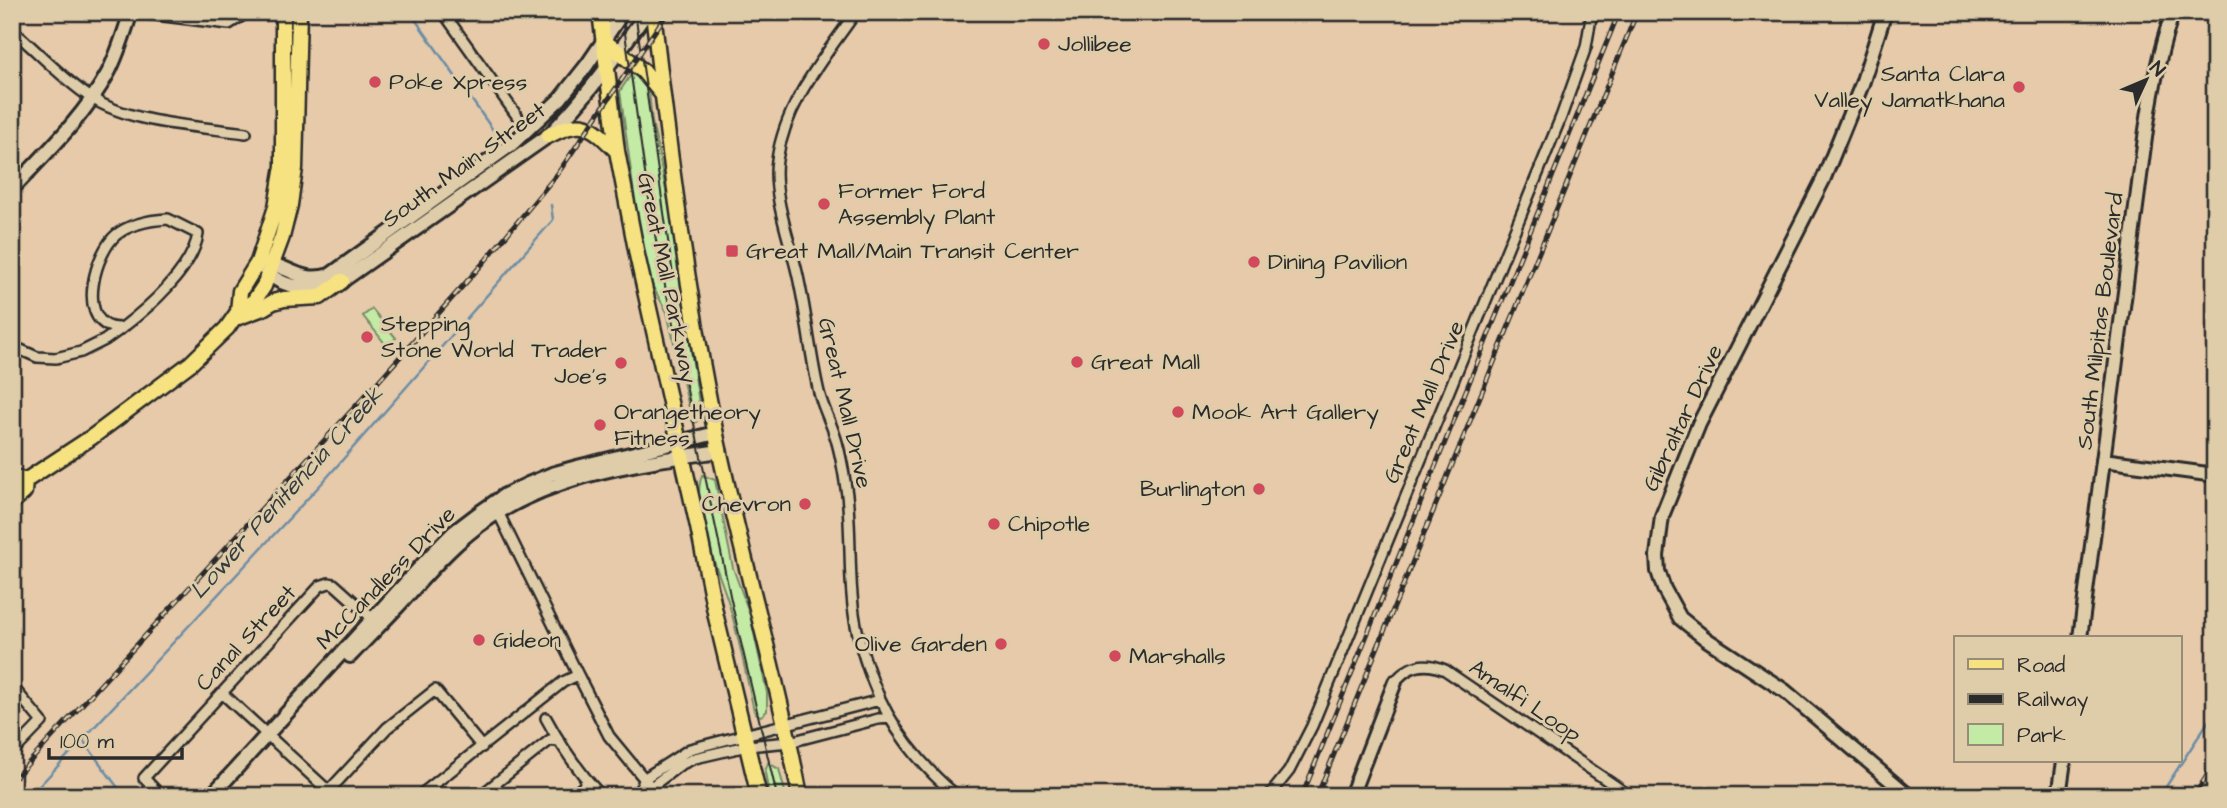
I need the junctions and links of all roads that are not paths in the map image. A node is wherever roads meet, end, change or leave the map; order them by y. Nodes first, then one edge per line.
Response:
1 (131, 12) edge
2 (248, 12) edge
3 (284, 12) edge
4 (299, 12) edge
5 (443, 12) edge
6 (600, 12) edge
7 (623, 12) edge
8 (647, 12) edge
9 (653, 12) edge
10 (856, 12) edge
11 (1592, 12) edge
12 (1885, 12) edge
13 (2173, 12) edge
14 (12, 30) edge
15 (604, 41) junction
16 (619, 52) junction
17 (607, 69) junction
18 (663, 95) junction
19 (92, 99) junction
20 (291, 112) junction
21 (527, 130) junction
22 (246, 133) dead end
23 (548, 136) junction
24 (617, 151) junction
25 (12, 190) edge
26 (447, 199) junction
27 (258, 262) junction
28 (271, 269) junction
29 (342, 281) junction
30 (235, 316) junction
31 (100, 319) junction
32 (122, 328) junction
33 (97, 342) junction
34 (12, 346) edge
35 (716, 433) junction
36 (681, 449) junction
37 (720, 451) junction
38 (2103, 460) junction
39 (2215, 475) edge
40 (18, 480) edge
41 (12, 502) edge
42 (498, 512) junction
43 (373, 619) junction
44 (2080, 636) edge
45 (578, 674) junction
46 (1395, 682) joint
47 (12, 686) edge
48 (222, 693) junction
49 (880, 700) junction
50 (546, 718) dead end
51 (890, 718) junction
52 (786, 724) junction
53 (270, 737) junction
54 (746, 740) junction
55 (558, 741) junction
56 (790, 742) junction
57 (482, 747) junction
58 (12, 753) edge
59 (2064, 762) edge
60 (645, 778) junction
61 (587, 780) junction
62 (646, 788) junction
63 (329, 794) edge
64 (1355, 794) edge
65 (161, 796) edge
66 (211, 796) edge
67 (222, 796) edge
68 (419, 796) edge
69 (480, 796) edge
70 (572, 796) edge
71 (601, 796) edge
72 (632, 796) edge
73 (759, 796) edge
74 (800, 796) edge
75 (957, 796) edge
76 (1269, 796) edge
77 (1630, 796) edge
78 (1909, 796) edge
79 (2059, 796) edge

1 - 2 street
1 - 19 main road
3 - 20 main road
4 - 20 main road
5 - 21 street
6 - 15 main road, Great Mall Parkway
7 - 15 main road, South Main Street
8 - 16 main road, South Main Street
9 - 18 main road, Great Mall Parkway
10 - 49 street, Great Mall Drive
11 - 76 street, Great Mall Drive
12 - 78 main road, Gibraltar Drive
13 - 38 main road, South Milpitas Boulevard
14 - 19 street
15 - 16 main road
15 - 17 main road, Great Mall Parkway
15 - 21 main road, South Main Street
16 - 17 main road, South Main Street
16 - 18 main road
17 - 23 main road, South Main Street
17 - 24 main road, Great Mall Parkway
18 - 35 main road, Great Mall Parkway
19 - 22 street
19 - 25 main road
20 - 27 main road
20 - 28 main road
21 - 26 main road, South Main Street
23 - 24 main road
23 - 26 main road, South Main Street
24 - 36 main road, Great Mall Parkway
26 - 28 main road, South Main Street
26 - 29 main road, South Main Street
27 - 28 main road, South Main Street
27 - 30 main road
28 - 29 main road, South Main Street
28 - 30 main road
29 - 30 main road
30 - 40 main road
31 - 32 street
31 - 32 street
31 - 33 street
32 - 33 street
33 - 34 street
35 - 36 main road, McCandless Drive
35 - 37 main road, Great Mall Parkway
36 - 37 main road, McCandless Drive
36 - 42 main road, McCandless Drive
36 - 43 main road, McCandless Drive
36 - 54 main road, Great Mall Parkway
37 - 52 main road, Great Mall Parkway
38 - 39 main road
38 - 44 main road, South Milpitas Boulevard
40 - 41 main road
42 - 45 street
42 - 53 main road, McCandless Drive
43 - 48 street, Canal Street
43 - 53 main road, McCandless Drive
45 - 57 street
45 - 60 street
46 - 64 main road
46 - 77 street, Amalfi Loop
47 - 58 street
48 - 53 street
48 - 65 street, Canal Street
49 - 51 street, Great Mall Drive
49 - 52 street
50 - 55 street
51 - 56 street
51 - 75 street, Great Mall Drive
52 - 54 street
52 - 56 main road, Great Mall Parkway
53 - 63 street
53 - 66 main road, McCandless Drive
53 - 67 main road, McCandless Drive
54 - 56 street
54 - 60 street
54 - 62 street
54 - 73 main road, Great Mall Parkway
55 - 61 street
55 - 69 street
56 - 74 main road, Great Mall Parkway
57 - 63 street
57 - 68 street
59 - 79 main road
60 - 62 street
61 - 70 street
61 - 71 street
62 - 72 street

